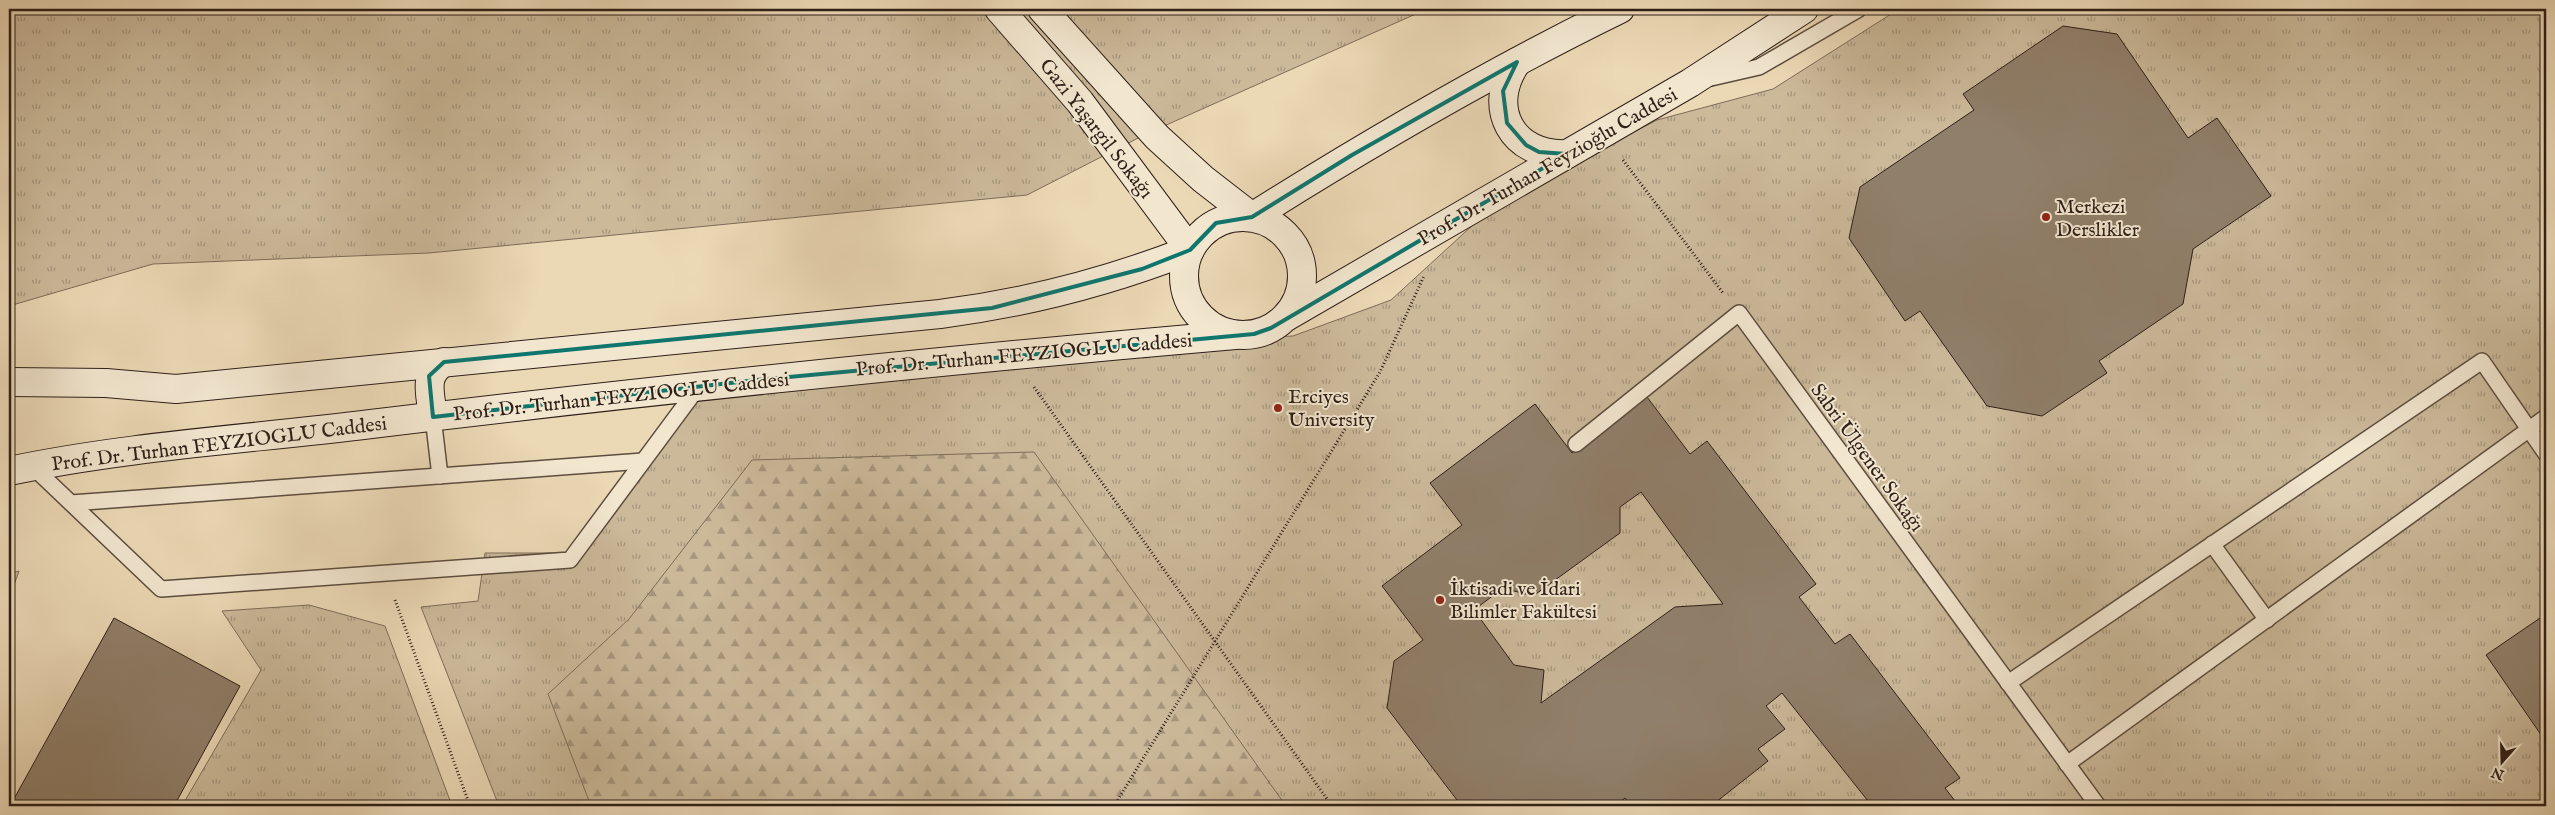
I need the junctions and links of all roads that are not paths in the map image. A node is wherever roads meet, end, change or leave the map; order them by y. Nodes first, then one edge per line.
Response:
1 (999, 9) edge
2 (1042, 9) edge
3 (1620, 9) edge
4 (1804, 9) edge
5 (1859, 9) edge
6 (1517, 62) junction
7 (1690, 83) junction
8 (1568, 154) junction
9 (1252, 217) junction
10 (1190, 250) junction
11 (1286, 317) junction
12 (1235, 335) junction
13 (444, 362) junction
14 (9, 382) edge
15 (699, 386) junction
16 (433, 417) junction
17 (2546, 417) edge
18 (2529, 429) junction
19 (1576, 444) dead end
20 (2546, 454) edge
21 (643, 461) junction
22 (20, 468) edge
23 (440, 476) junction
24 (71, 502) junction
25 (2212, 544) junction
26 (2267, 620) junction
27 (2008, 683) junction
28 (2067, 764) junction
29 (2098, 806) edge

1 - 10 street, Gazi Yaşargil Sokağı
2 - 9 street, Gazi Yaşargil Sokağı
3 - 6 street
4 - 7 street, Prof. Dr. Turhan Feyzioğlu Caddesi
5 - 7 lane
6 - 8 street
6 - 9 street
7 - 8 street, Prof. Dr. Turhan Feyzioğlu Caddesi
8 - 11 street, Prof. Dr. Turhan Feyzioğlu Caddesi
9 - 10 street
9 - 11 street
10 - 12 street
10 - 13 street
11 - 12 street
12 - 15 street, Prof. Dr. Turhan FEYZIOGLU Caddesi
13 - 14 street
13 - 16 street
15 - 16 street, Prof. Dr. Turhan FEYZIOGLU Caddesi
15 - 21 lane
16 - 22 street, Prof. Dr. Turhan FEYZIOGLU Caddesi
16 - 23 lane
17 - 18 lane
18 - 20 lane
18 - 25 lane
18 - 26 lane
19 - 27 lane, Sabri Ülgener Sokağı
21 - 23 lane
21 - 24 lane
22 - 24 lane
23 - 24 lane
25 - 26 lane
25 - 27 lane
26 - 28 lane
27 - 28 lane, Sabri Ülgener Sokağı
28 - 29 lane, Sabri Ülgener Sokağı

